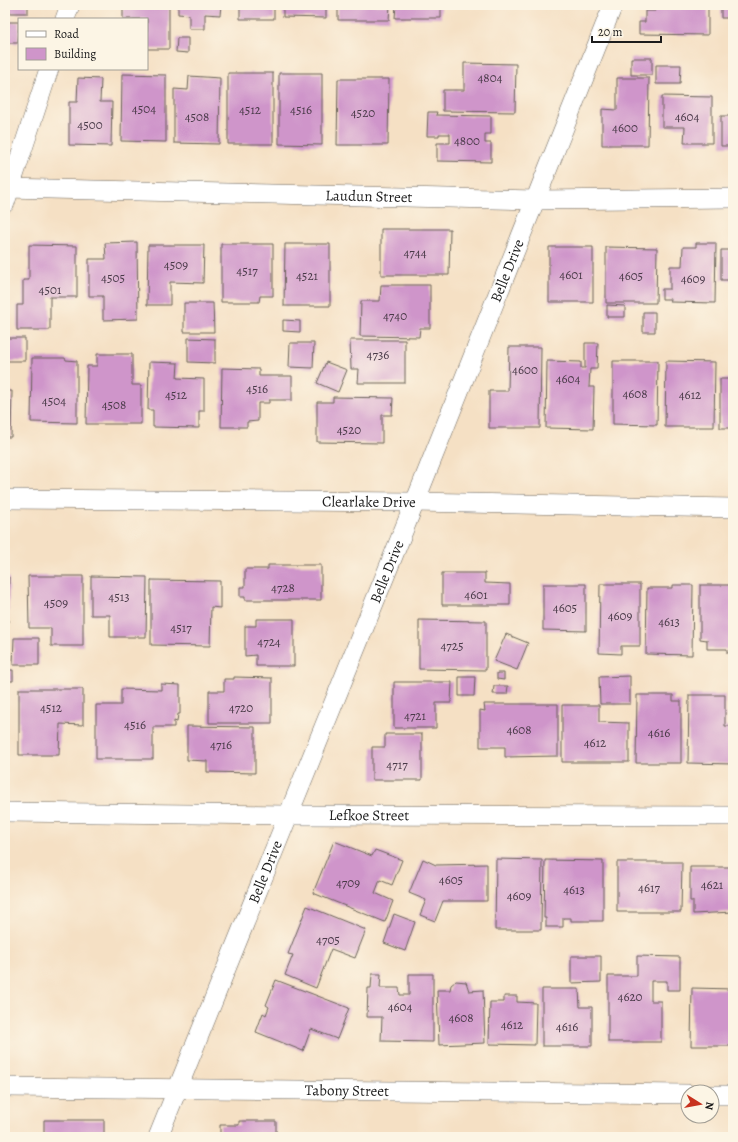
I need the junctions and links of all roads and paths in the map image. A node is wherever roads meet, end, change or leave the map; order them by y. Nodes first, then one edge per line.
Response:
1 (70, 5) edge
2 (614, 5) edge
3 (65, 18) edge
4 (49, 70) edge
5 (7, 193) edge
6 (733, 198) edge
7 (536, 200) junction
8 (5, 499) edge
9 (415, 502) junction
10 (733, 508) edge
11 (5, 812) edge
12 (288, 815) junction
13 (733, 816) edge
14 (5, 1087) edge
15 (177, 1088) junction
16 (680, 1094) edge
17 (720, 1095) edge
18 (733, 1095) edge
19 (158, 1137) edge

1 - 3 street
2 - 7 street, Belle Drive
4 - 5 street
5 - 7 street, Laudun Street
6 - 7 street, Laudun Street
7 - 9 street, Belle Drive
8 - 9 street, Clearlake Drive
9 - 10 street, Clearlake Drive
9 - 12 street, Belle Drive
11 - 12 street, Lefkoe Street
12 - 13 street, Lefkoe Street
12 - 15 street, Belle Drive
14 - 15 street, Tabony Street
15 - 16 street, Tabony Street
15 - 19 street, Belle Drive
17 - 18 street

